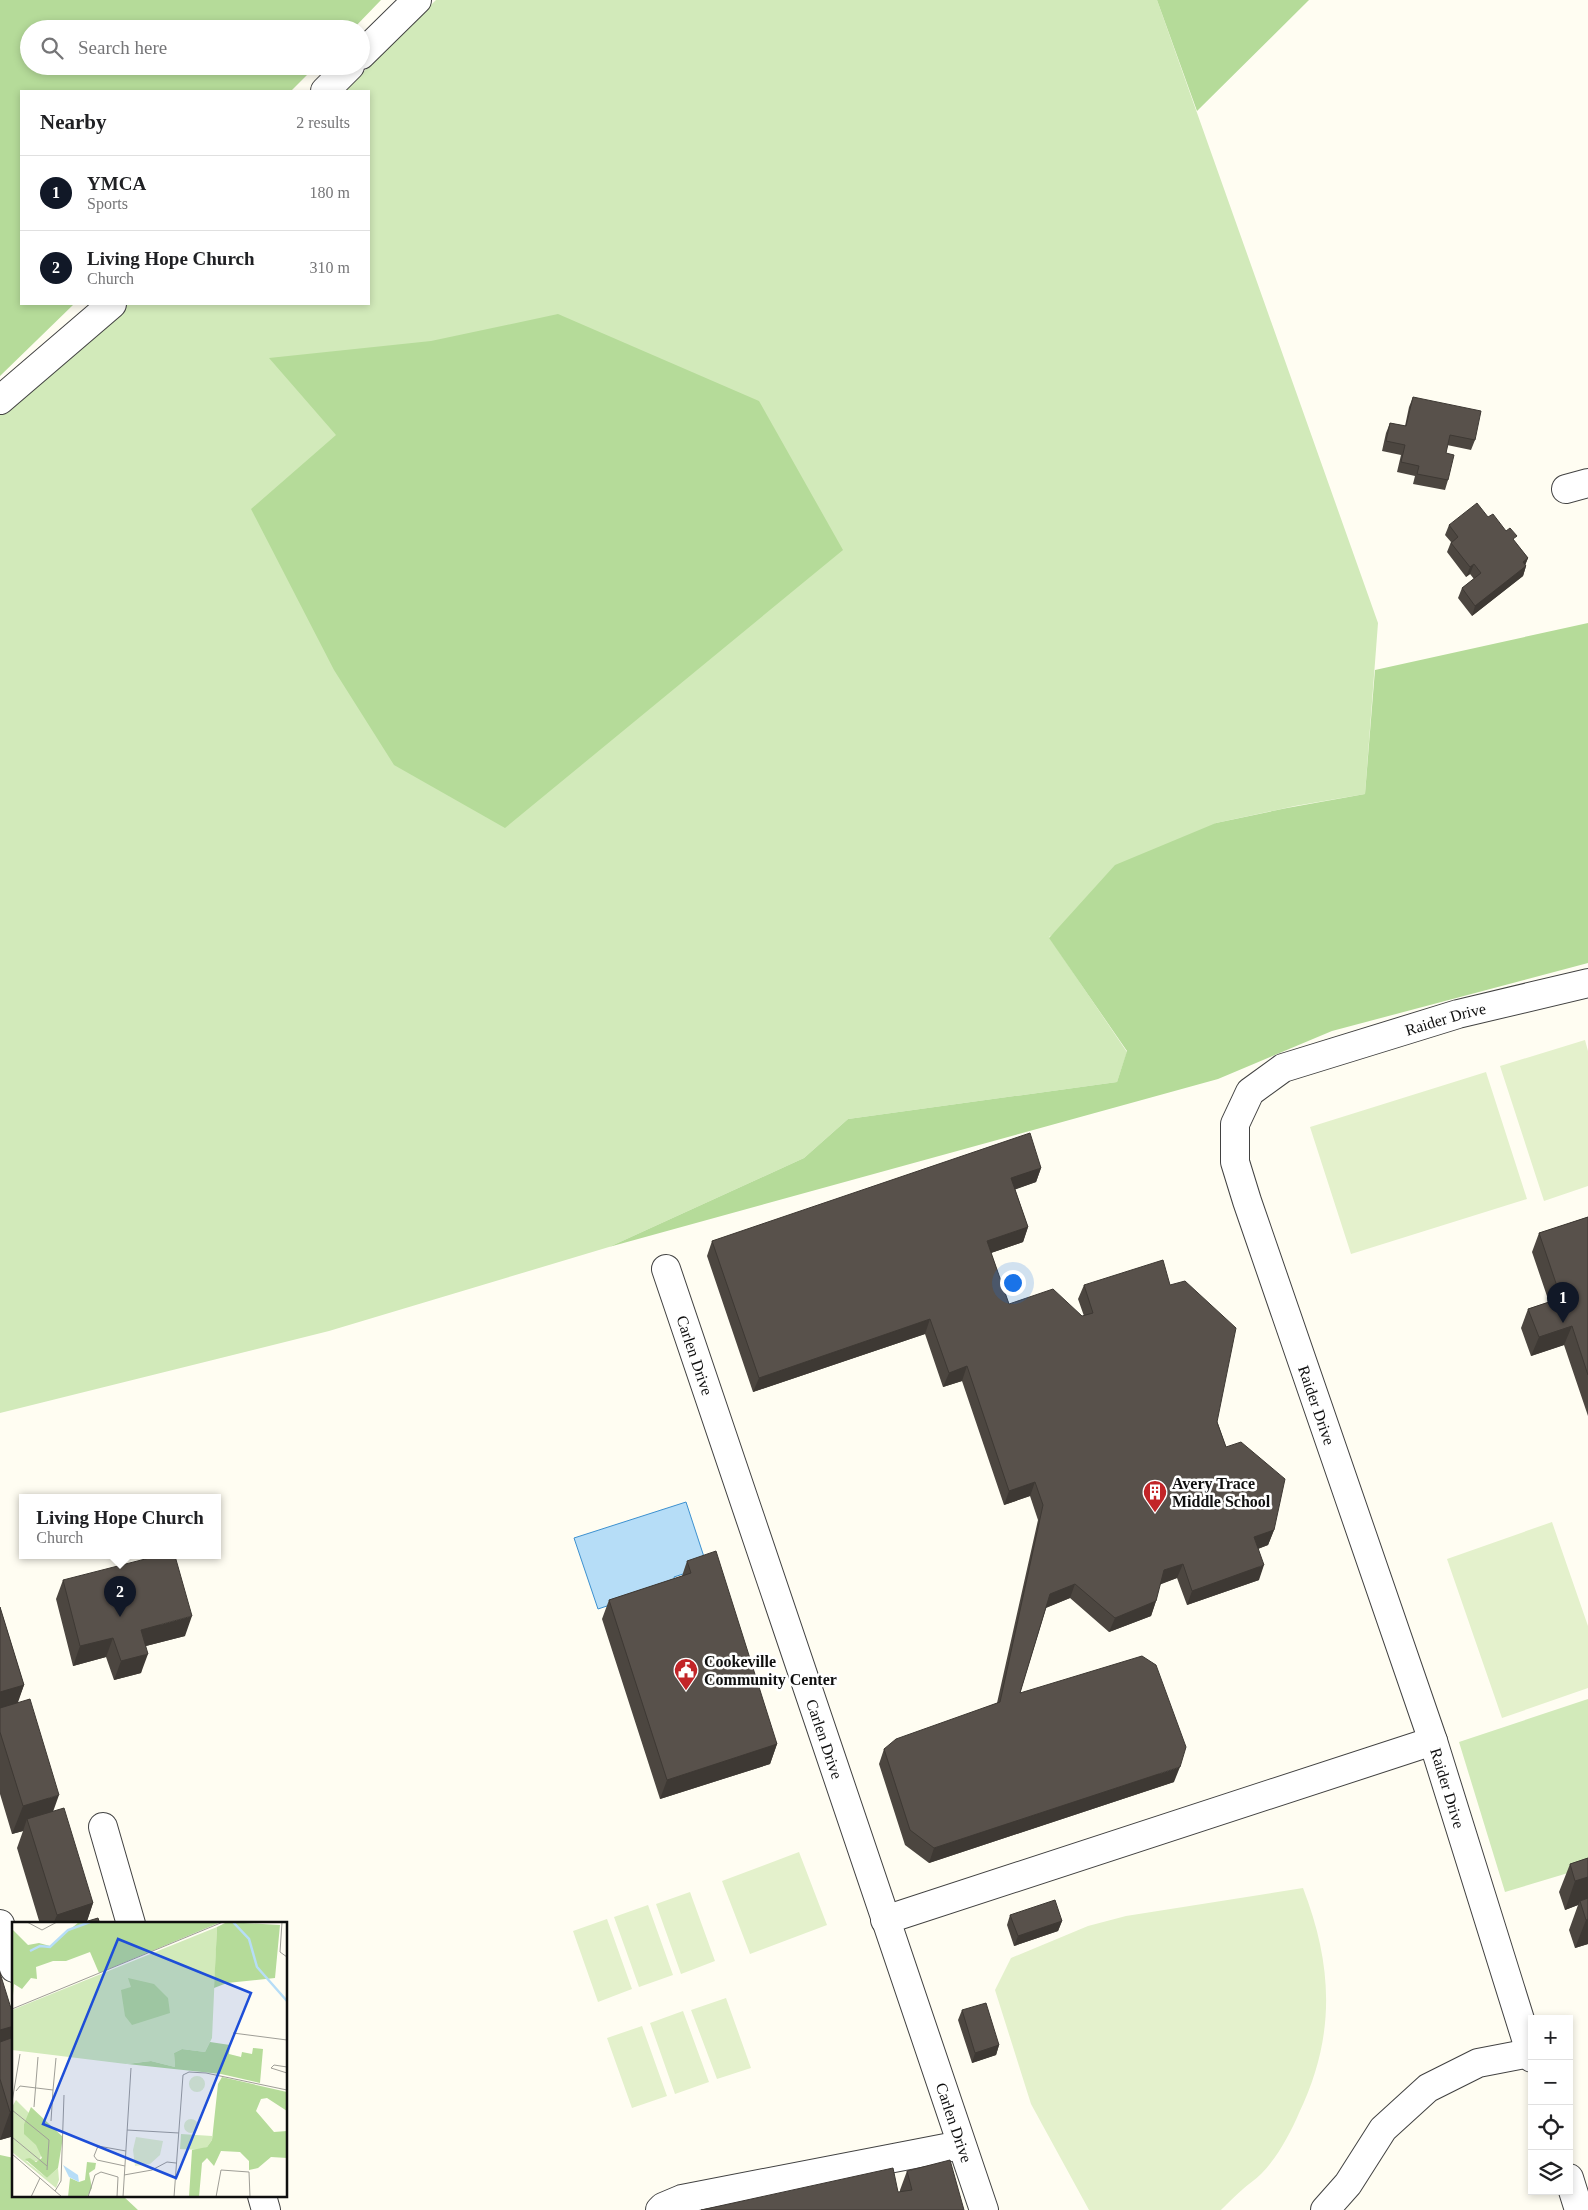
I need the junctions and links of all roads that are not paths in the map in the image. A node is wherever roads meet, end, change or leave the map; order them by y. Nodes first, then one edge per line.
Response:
1 (417, 0) edge
2 (370, 46) edge
3 (341, 75) edge
4 (326, 90) edge
5 (111, 305) edge
6 (0, 400) edge
7 (1588, 982) edge
8 (666, 1269) dead end
9 (1433, 1741) junction
10 (103, 1827) dead end
11 (885, 1920) junction
12 (131, 1922) edge
13 (0, 1924) edge
14 (12, 1962) edge
15 (1528, 2045) edge
16 (1528, 2055) edge
17 (961, 2145) junction
18 (1573, 2191) edge
19 (660, 2210) edge
20 (984, 2210) edge
21 (1325, 2210) edge
22 (1579, 2210) edge

1 - 2 street
3 - 4 street
5 - 6 street
7 - 9 street, Raider Drive
8 - 11 street, Carlen Drive
9 - 11 street
9 - 15 street, Raider Drive
10 - 12 street
11 - 17 street, Carlen Drive
13 - 14 street
16 - 21 street
17 - 19 street
17 - 20 street, Carlen Drive
18 - 22 street

